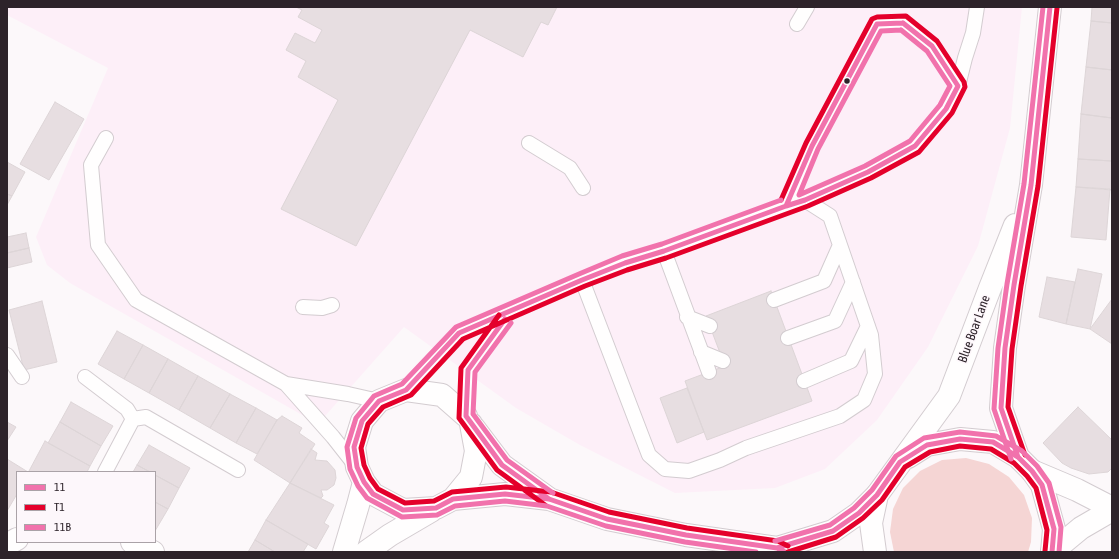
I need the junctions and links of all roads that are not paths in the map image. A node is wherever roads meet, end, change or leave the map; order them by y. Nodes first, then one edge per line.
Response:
1 (807, 7) edge
2 (978, 7) edge
3 (1050, 7) edge
4 (797, 24) dead end
5 (958, 86) junction
6 (106, 138) dead end
7 (529, 143) dead end
8 (1031, 185) junction
9 (583, 188) dead end
10 (805, 200) junction
11 (786, 206) junction
12 (840, 245) junction
13 (664, 251) junction
14 (582, 280) junction
15 (853, 282) junction
16 (774, 300) dead end
17 (332, 305) dead end
18 (303, 307) dead end
19 (510, 312) junction
20 (687, 317) junction
21 (710, 326) dead end
22 (868, 326) junction
23 (788, 338) dead end
24 (701, 352) junction
25 (7, 355) edge
26 (723, 360) dead end
27 (709, 372) dead end
28 (22, 377) dead end
29 (85, 377) dead end
30 (804, 380) dead end
31 (286, 384) junction
32 (406, 390) junction
33 (379, 401) junction
34 (133, 419) junction
35 (468, 420) junction
36 (900, 462) junction
37 (1025, 464) junction
38 (238, 470) dead end
39 (106, 471) edge
40 (360, 475) junction
41 (878, 495) junction
42 (549, 499) junction
43 (444, 503) junction
44 (1112, 509) edge
45 (134, 543) edge
46 (781, 550) edge
47 (153, 552) edge
48 (344, 552) edge
49 (366, 552) edge
50 (875, 552) edge
51 (1052, 552) edge

1 - 4 lane
2 - 5 lane
3 - 8 street, Blue Boar Lane
5 - 10 lane
5 - 11 lane
6 - 31 lane
7 - 9 lane
8 - 36 street, Blue Boar Lane
8 - 37 street, Blue Boar Lane
10 - 11 lane
10 - 12 lane
11 - 13 lane
12 - 15 lane
12 - 16 lane
13 - 14 lane
13 - 20 lane
14 - 19 lane
14 - 22 lane
15 - 22 lane
15 - 23 lane
17 - 18 lane
19 - 32 lane
19 - 35 lane
20 - 21 lane
20 - 24 lane
22 - 30 lane
24 - 26 lane
24 - 27 lane
25 - 28 lane
29 - 34 lane
31 - 33 lane
31 - 40 lane
32 - 33 street
32 - 35 street, Blue Boar Lane
33 - 40 street
34 - 38 lane
34 - 39 lane
35 - 42 street, Blue Boar Lane
35 - 43 street
36 - 37 street, Blue Boar Lane
36 - 41 street, Blue Boar Lane
37 - 44 street
37 - 51 street, Blue Boar Lane
40 - 43 street, Blue Boar Lane
40 - 48 street
41 - 46 street, Blue Boar Lane
41 - 50 street, Blue Boar Lane
42 - 43 street, Blue Boar Lane
42 - 46 street, Blue Boar Lane
43 - 49 street
44 - 51 street
45 - 47 street

